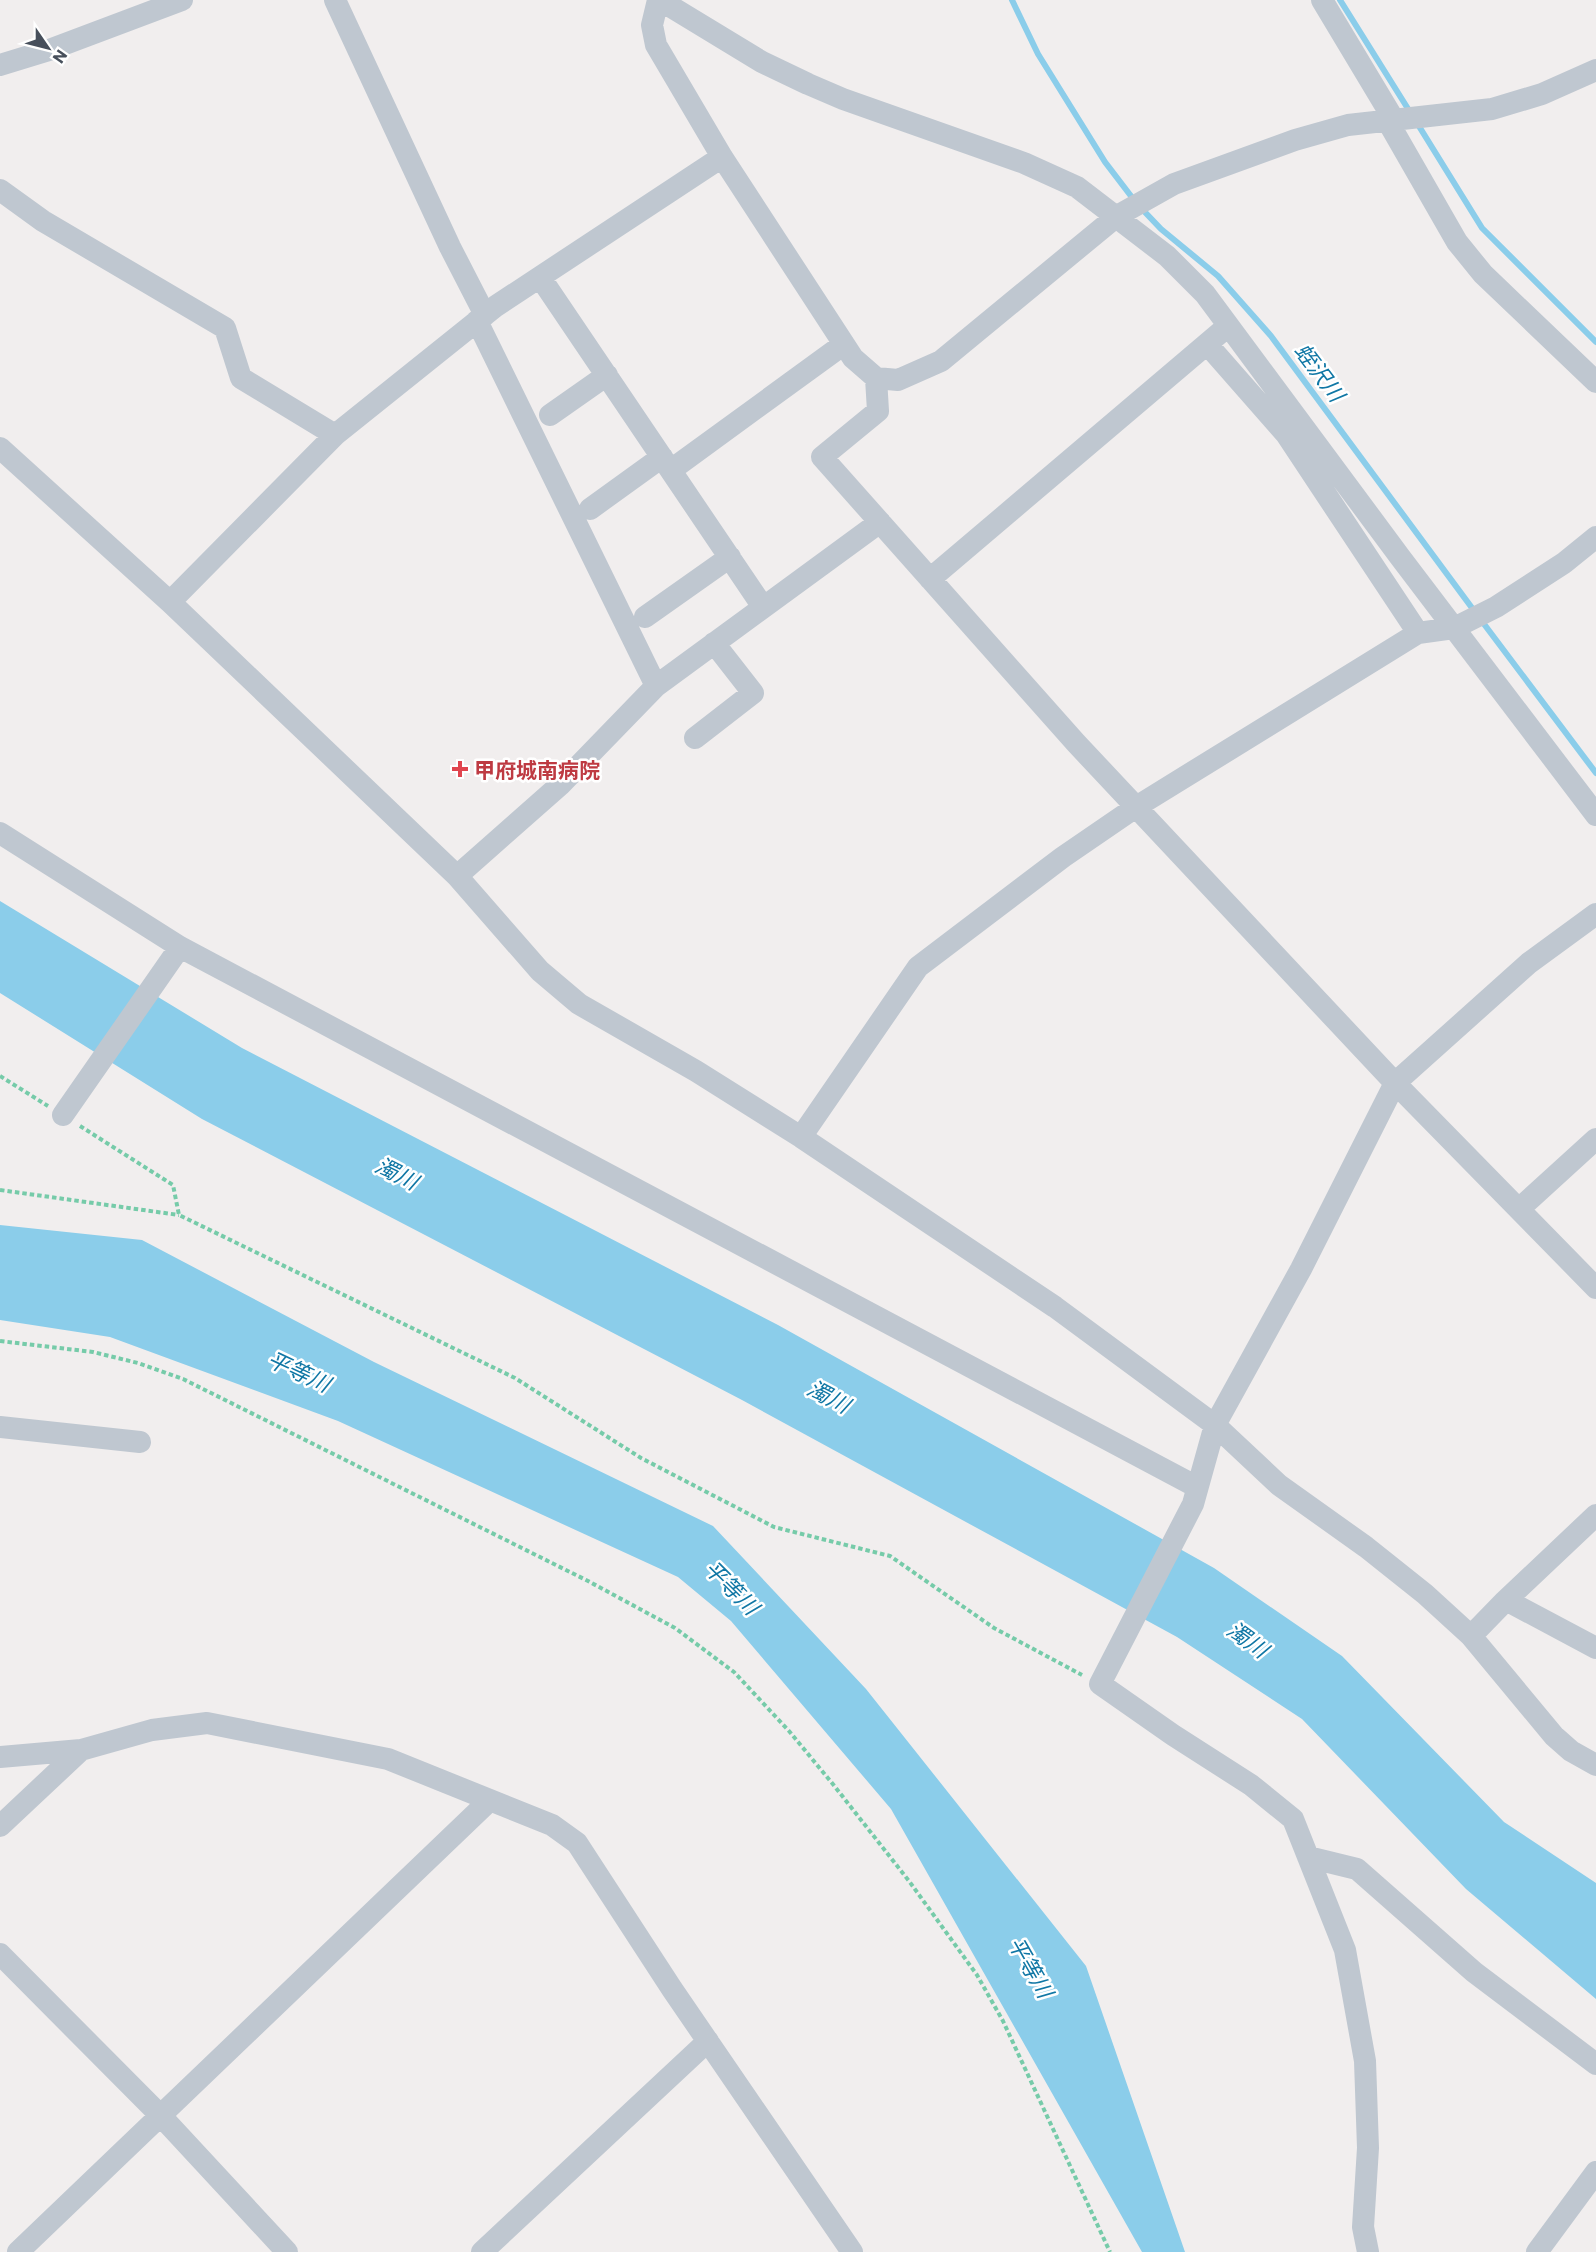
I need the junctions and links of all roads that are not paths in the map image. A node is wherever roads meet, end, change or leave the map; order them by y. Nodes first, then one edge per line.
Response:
1 (182, 0) edge
2 (335, 0) edge
3 (659, 0) edge
4 (1322, 0) edge
5 (0, 65) edge
6 (1596, 70) edge
7 (1393, 120) junction
8 (722, 157) junction
9 (0, 190) edge
10 (1131, 208) junction
11 (540, 277) junction
12 (481, 318) junction
13 (1228, 326) junction
14 (844, 344) junction
15 (1207, 344) junction
16 (607, 375) junction
17 (876, 378) junction
18 (1596, 382) edge
19 (1275, 407) junction
20 (550, 415) dead end
21 (335, 435) junction
22 (0, 448) edge
23 (666, 463) junction
24 (590, 509) dead end
25 (880, 522) junction
26 (1596, 537) edge
27 (730, 557) junction
28 (930, 579) junction
29 (170, 602) junction
30 (763, 607) junction
31 (645, 617) dead end
32 (1460, 625) junction
33 (1418, 633) junction
34 (714, 643) junction
35 (656, 686) junction
36 (695, 738) dead end
37 (1136, 807) junction
38 (1596, 815) edge
39 (0, 833) edge
40 (457, 876) junction
41 (1596, 914) edge
42 (175, 953) junction
43 (1395, 1083) junction
44 (68, 1108) road end
45 (801, 1137) junction
46 (1596, 1139) edge
47 (1519, 1209) junction
48 (1596, 1288) edge
49 (1215, 1425) junction
50 (0, 1427) edge
51 (140, 1442) dead end
52 (1195, 1495) junction
53 (1596, 1515) edge
54 (1506, 1600) junction
55 (1471, 1636) junction
56 (1596, 1648) edge
57 (81, 1750) junction
58 (0, 1757) edge
59 (1596, 1765) edge
60 (490, 1800) junction
61 (0, 1826) edge
62 (1308, 1857) junction
63 (0, 1954) edge
64 (708, 2041) junction
65 (1596, 2064) edge
66 (160, 2116) junction
67 (1595, 2177) edge
68 (1363, 2227) junction
69 (18, 2252) edge
70 (286, 2252) edge
71 (482, 2252) edge
72 (852, 2252) edge
73 (1363, 2252) edge
74 (1368, 2252) edge
75 (1537, 2252) edge

1 - 5 street
2 - 12 street
3 - 8 street
3 - 10 street
4 - 7 street
6 - 7 street
7 - 10 street
7 - 18 street
8 - 11 street
8 - 14 street
9 - 21 street
10 - 13 street
10 - 17 street
11 - 12 street
11 - 16 street
12 - 21 street
12 - 35 street
13 - 15 street
13 - 19 street
14 - 17 street
14 - 23 street
15 - 19 street
15 - 28 street
16 - 20 street
16 - 23 street
17 - 25 street
19 - 32 street
19 - 33 street
21 - 29 street
22 - 29 street
23 - 24 street
23 - 27 street
25 - 28 street
25 - 30 street
26 - 32 street
27 - 30 street
27 - 31 street
28 - 37 street
29 - 40 street
30 - 34 street
32 - 33 street
32 - 38 street
33 - 37 street
34 - 35 street
34 - 36 street
35 - 40 street
37 - 43 street
37 - 45 street
39 - 42 street
40 - 45 street
41 - 43 street
42 - 44 street
42 - 52 street
43 - 47 street
43 - 49 street
45 - 49 street
46 - 47 street
47 - 48 street
49 - 52 street
49 - 55 street
50 - 51 street
52 - 62 street
53 - 54 street
54 - 55 street
54 - 56 street
55 - 59 street
57 - 58 street
57 - 60 street
57 - 61 street
60 - 64 street
60 - 66 street
62 - 65 street
62 - 68 street
63 - 66 street
64 - 71 street
64 - 72 street
66 - 69 street
66 - 70 street
67 - 75 street
68 - 73 street
68 - 74 street

